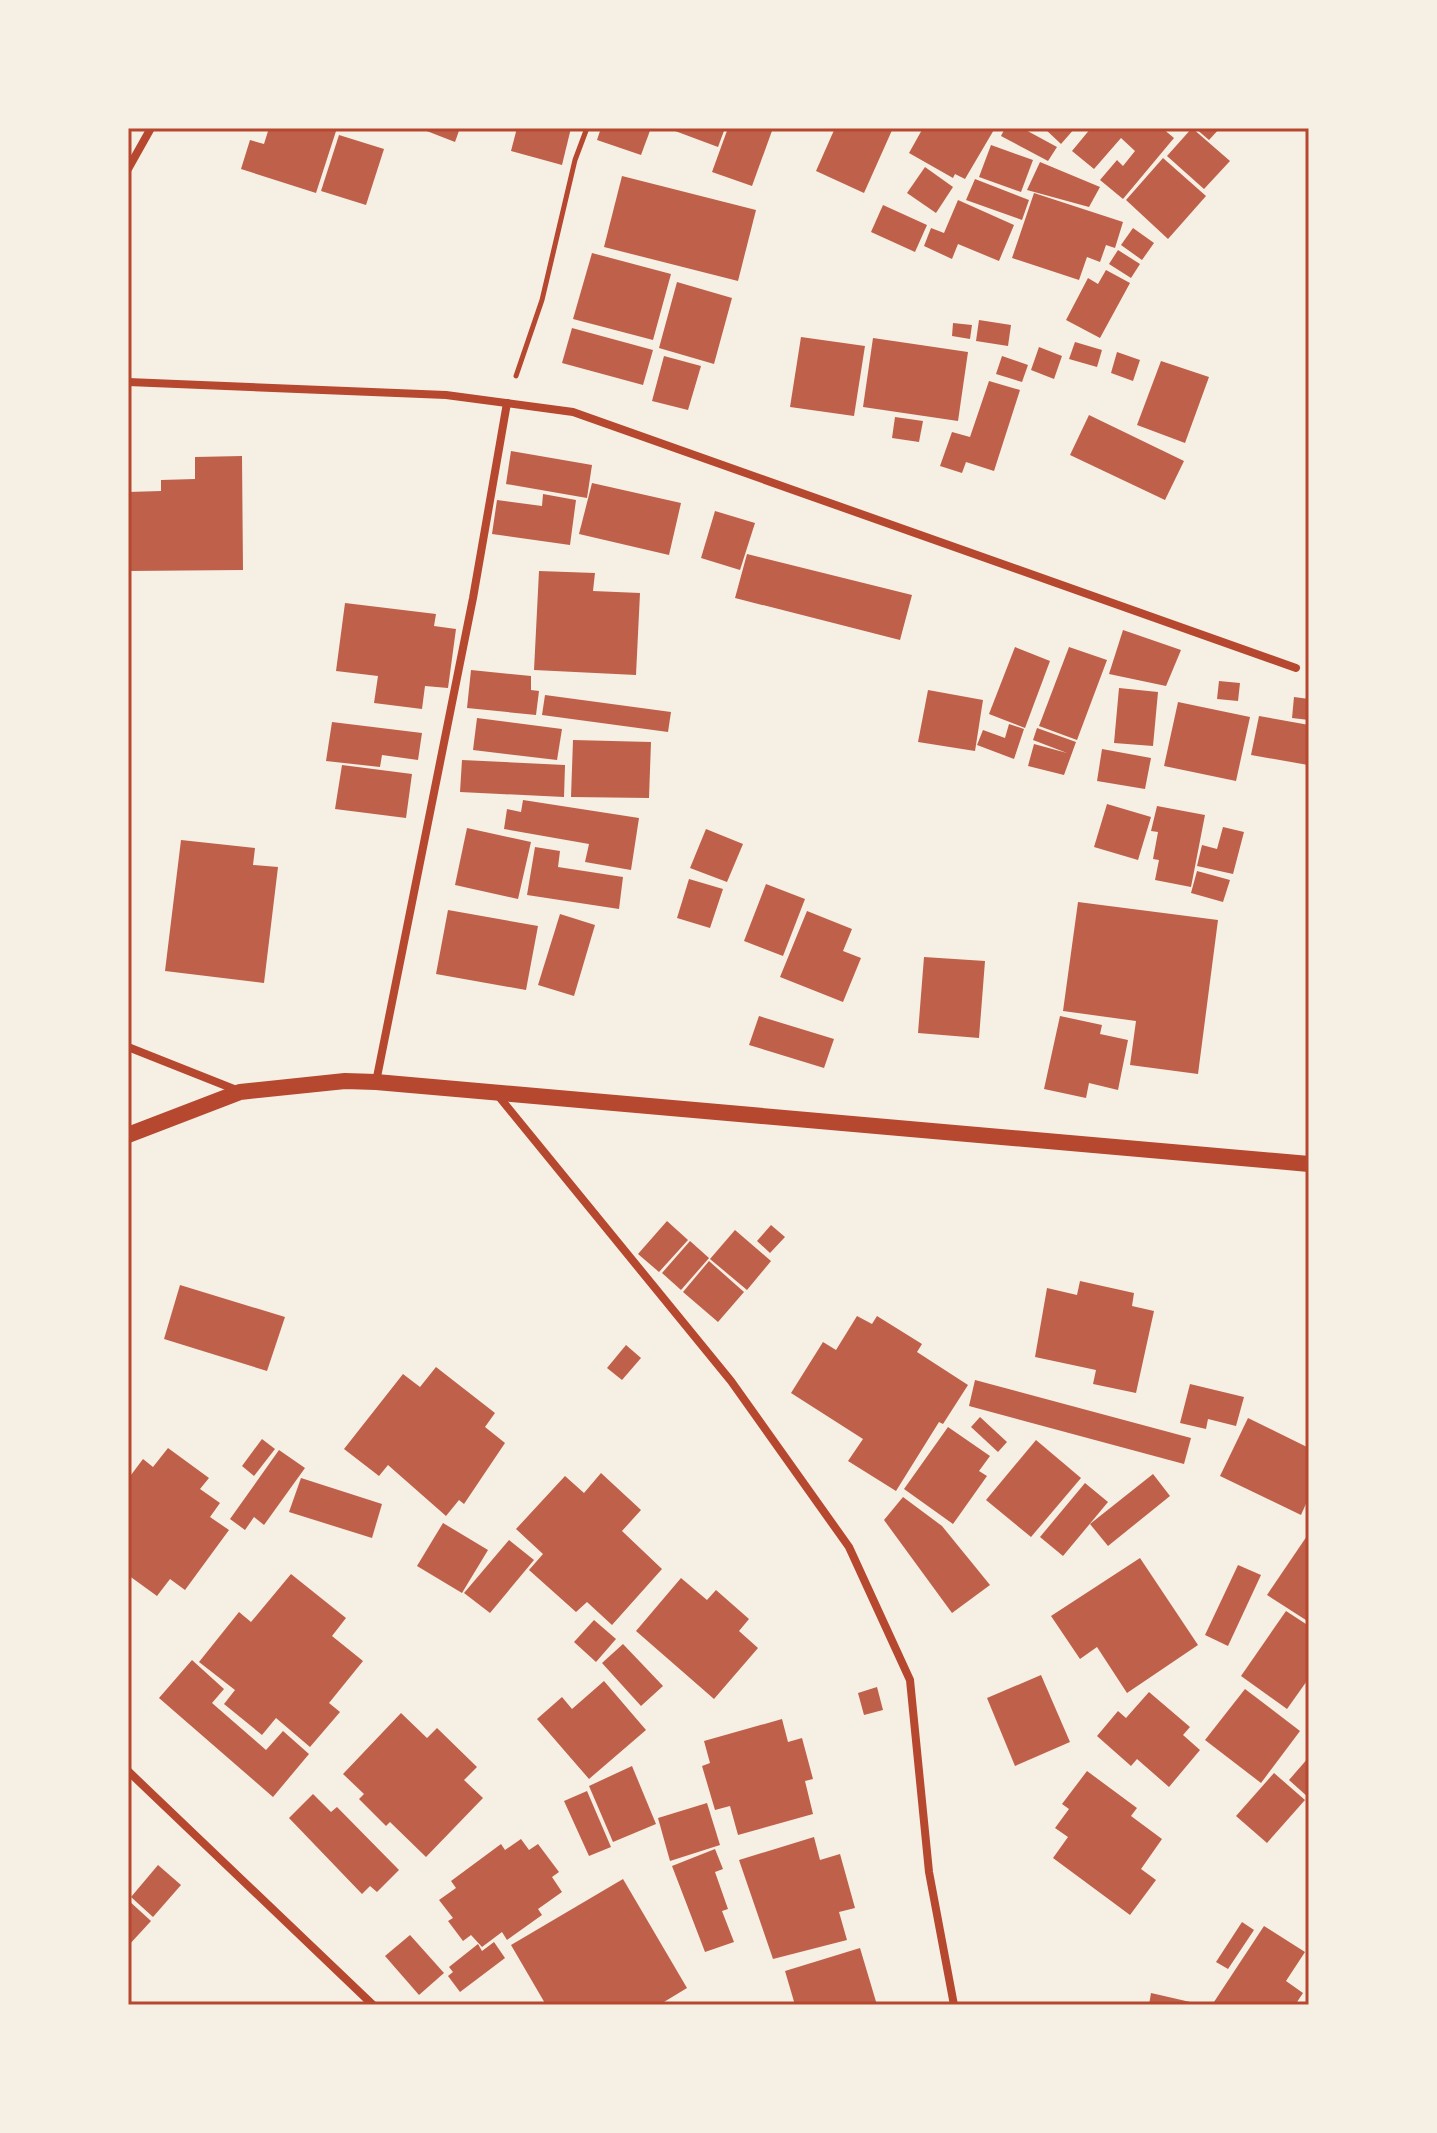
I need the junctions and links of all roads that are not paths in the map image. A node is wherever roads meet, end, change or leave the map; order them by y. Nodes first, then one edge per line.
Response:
1 (151, 128) edge
2 (128, 169) edge
3 (128, 382) edge
4 (507, 403) junction
5 (1296, 668) dead end
6 (128, 1047) edge
7 (376, 1082) junction
8 (240, 1092) junction
9 (495, 1092) junction
10 (128, 1135) edge
11 (1309, 1164) edge
12 (128, 1771) edge
13 (373, 2005) edge
14 (954, 2005) edge

1 - 2 street
3 - 4 street
4 - 5 street
4 - 7 street
6 - 8 street
7 - 8 main road
7 - 9 main road
8 - 10 main road
9 - 11 main road
9 - 14 street
12 - 13 street

